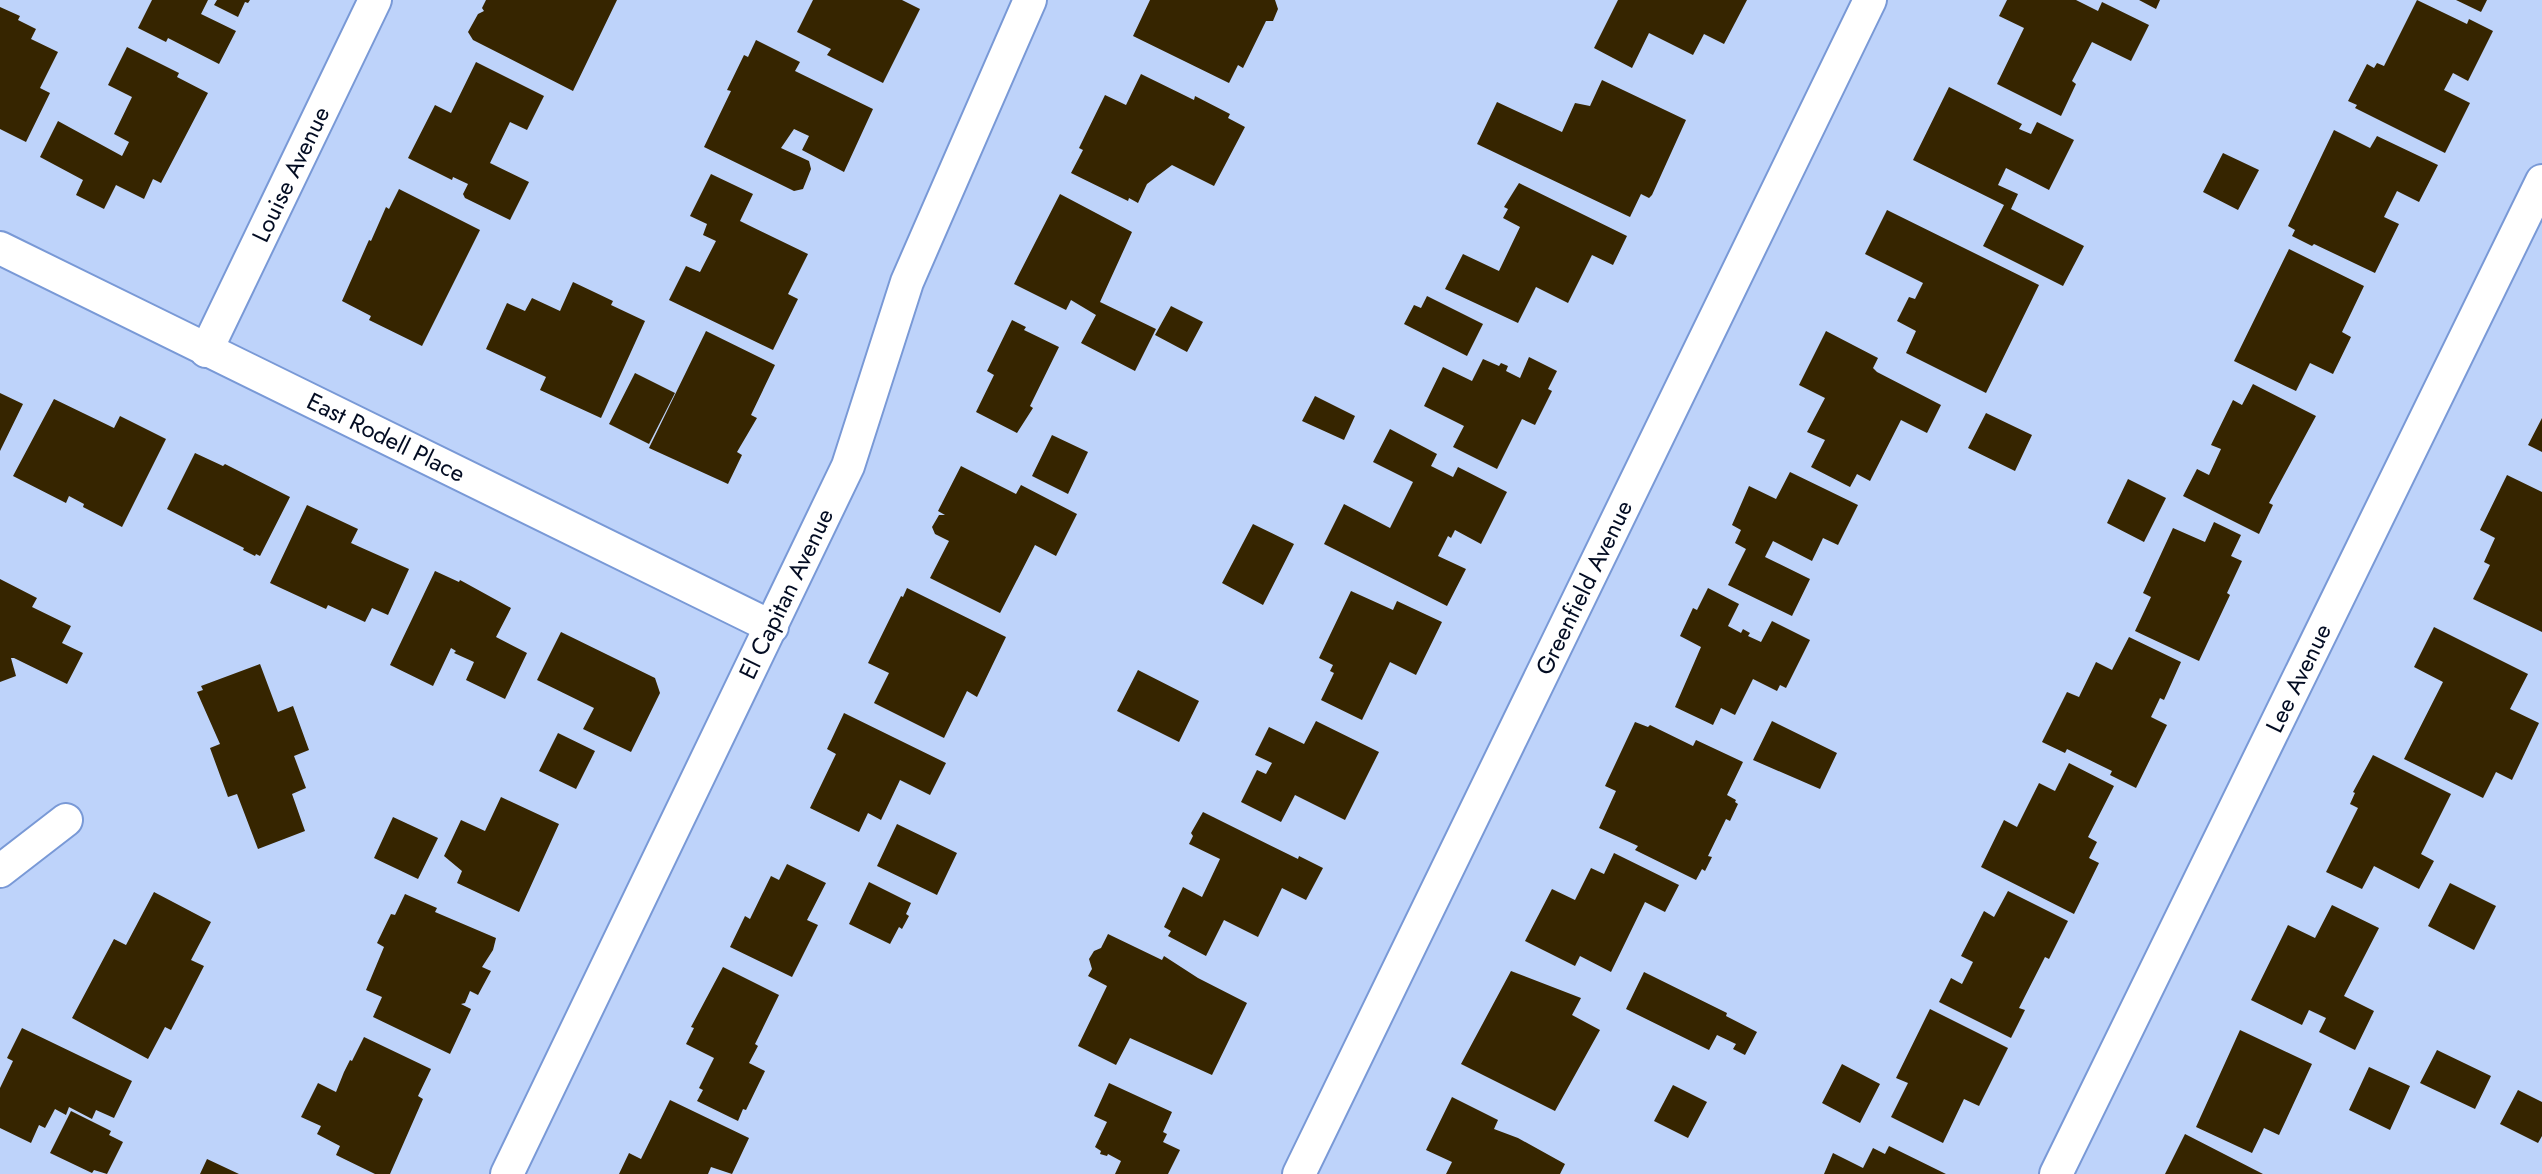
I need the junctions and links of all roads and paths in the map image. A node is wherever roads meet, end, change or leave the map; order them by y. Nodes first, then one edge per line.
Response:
1 (375, 0) edge
2 (1030, 0) edge
3 (1870, 0) edge
4 (2542, 181) edge
5 (0, 248) edge
6 (206, 351) junction
7 (772, 627) junction
8 (66, 820) dead end
9 (0, 871) edge
10 (507, 1174) edge
11 (1299, 1174) edge
12 (2056, 1174) edge

1 - 6 street, Louise Avenue
2 - 7 street, El Capitan Avenue
3 - 11 street, Greenfield Avenue
4 - 12 street, Lee Avenue
5 - 6 street, East Rodell Place
6 - 7 street, East Rodell Place
7 - 10 street, El Capitan Avenue
8 - 9 street

